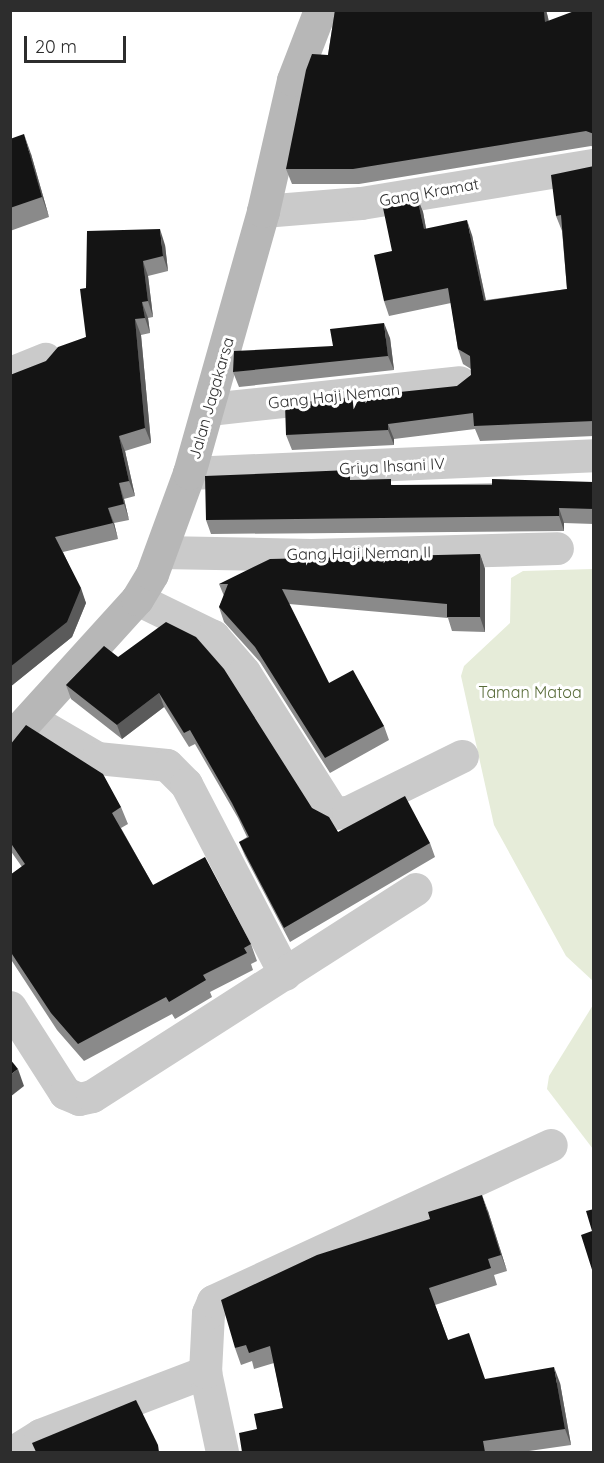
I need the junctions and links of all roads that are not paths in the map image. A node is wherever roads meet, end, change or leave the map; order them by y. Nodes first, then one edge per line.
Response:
1 (320, 10) edge
2 (594, 165) edge
3 (263, 211) junction
4 (45, 358) edge
5 (10, 373) edge
6 (460, 382) edge
7 (209, 409) junction
8 (594, 455) edge
9 (189, 473) junction
10 (557, 548) dead end
11 (161, 552) junction
12 (137, 598) junction
13 (21, 729) edge
14 (462, 756) dead end
15 (416, 889) dead end
16 (285, 974) junction
17 (10, 1007) edge
18 (551, 1145) dead end
19 (205, 1372) junction
20 (13, 1452) edge
21 (222, 1452) edge

1 - 3 main road, Jalan Jagakarsa
2 - 3 street, Gang Kramat
3 - 7 main road, Jalan Jagakarsa
4 - 5 street
6 - 7 street, Gang Haji Neman
7 - 9 main road, Jalan Jagakarsa
8 - 9 street, Griya Ihsani IV
9 - 11 main road, Jalan Jagakarsa
10 - 11 street, Gang Haji Neman II
11 - 12 main road, Jalan Jagakarsa
12 - 13 main road, Jalan Jagakarsa
12 - 14 street
13 - 16 street
15 - 16 street
16 - 17 street
18 - 19 street
19 - 20 street
19 - 21 street

